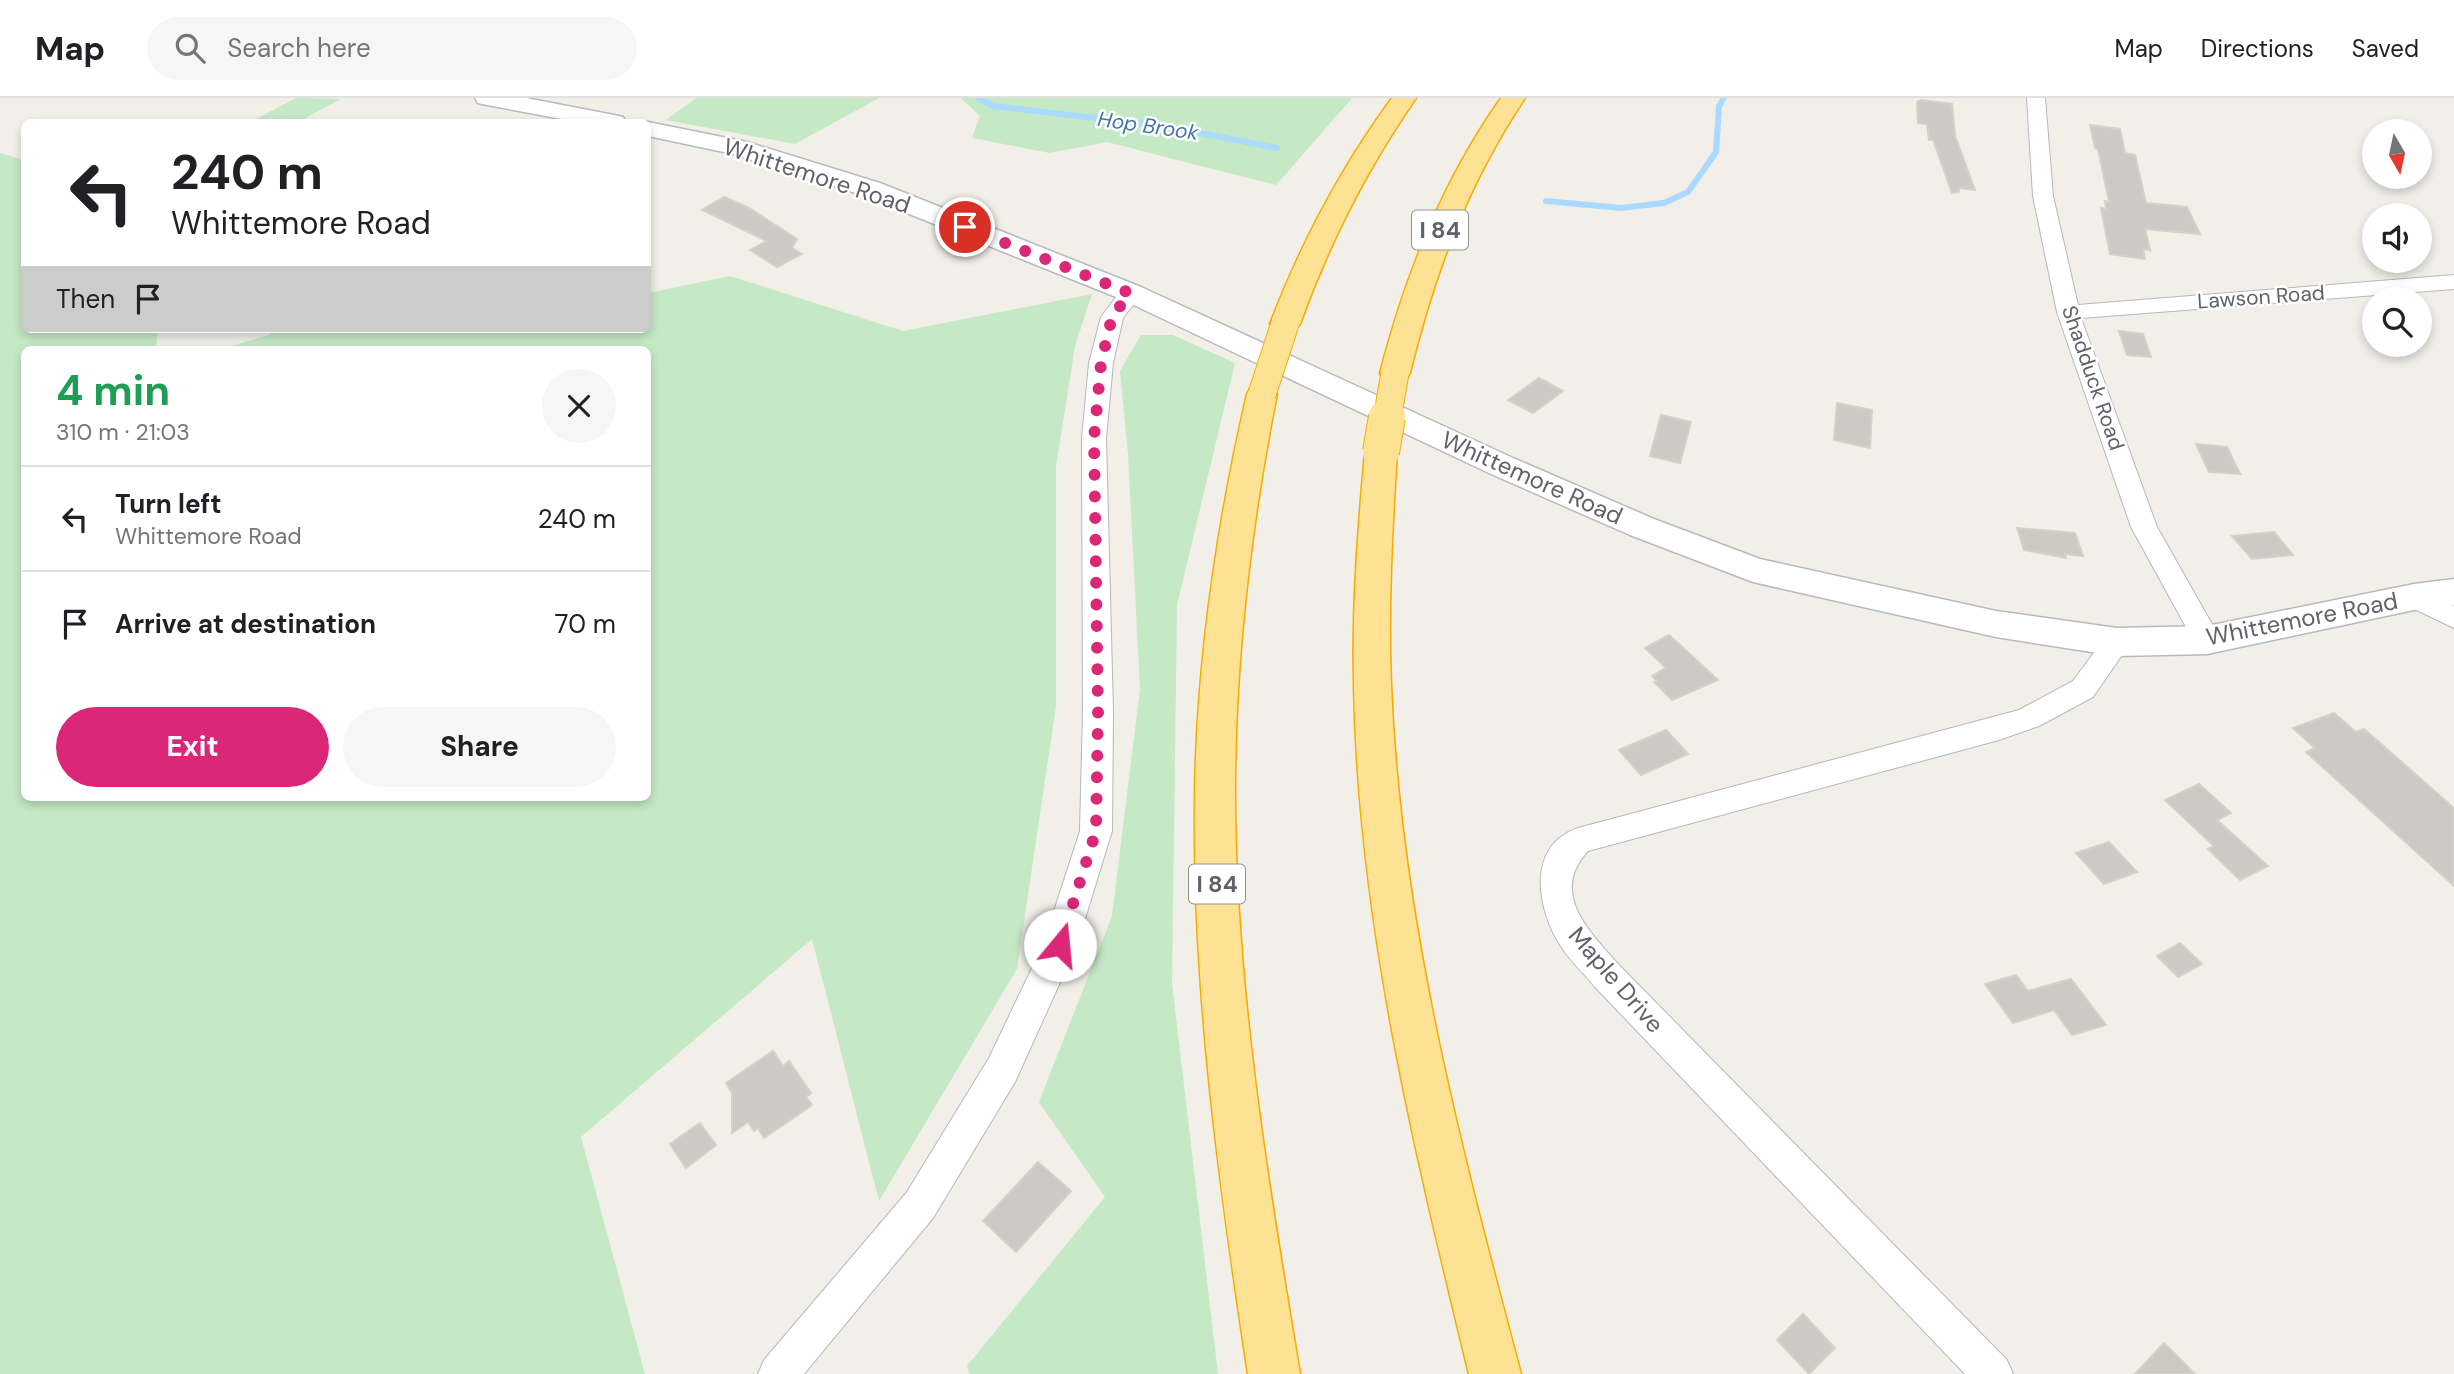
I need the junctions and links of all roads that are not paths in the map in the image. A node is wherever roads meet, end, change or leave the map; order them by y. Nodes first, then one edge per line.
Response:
1 (487, 98) edge
2 (1404, 98) edge
3 (1513, 98) edge
4 (2036, 98) edge
5 (598, 119) edge
6 (651, 130) edge
7 (2454, 282) edge
8 (1130, 293) junction
9 (2068, 312) junction
10 (2454, 592) edge
11 (2414, 597) junction
12 (2454, 618) edge
13 (2207, 640) junction
14 (2117, 642) junction
15 (778, 1374) edge
16 (1274, 1374) edge
17 (1495, 1374) edge
18 (1993, 1374) edge

1 - 5 main road
2 - 16 highway, I 84, bridge
3 - 17 highway, I 84, bridge
4 - 9 street, Shadduck Road
6 - 8 main road, Whittemore Road
7 - 9 street, Lawson Road
8 - 14 main road, Whittemore Road
8 - 15 street
9 - 13 street, Shadduck Road
10 - 11 main road, Whittemore Road
11 - 12 street
11 - 13 main road, Whittemore Road
13 - 14 main road, Whittemore Road
14 - 18 street, Maple Drive

